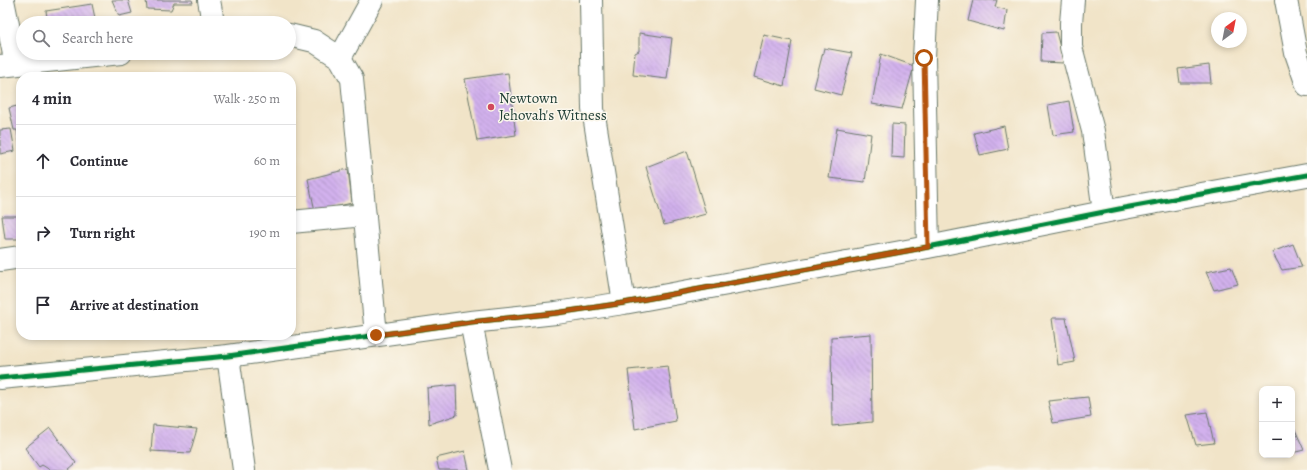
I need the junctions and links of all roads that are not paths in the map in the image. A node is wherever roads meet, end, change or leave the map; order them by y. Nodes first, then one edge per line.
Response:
1 (3, 0) edge
2 (209, 0) edge
3 (372, 0) edge
4 (591, 0) edge
5 (927, 0) edge
6 (1073, 0) edge
7 (1286, 0) edge
8 (212, 16) edge
9 (296, 37) edge
10 (340, 58) junction
11 (55, 60) edge
12 (8, 65) edge
13 (1307, 85) edge
14 (1307, 176) edge
15 (1104, 212) junction
16 (365, 215) junction
17 (296, 222) edge
18 (928, 247) junction
19 (16, 258) edge
20 (0, 260) edge
21 (624, 303) junction
22 (471, 322) junction
23 (376, 335) junction
24 (228, 356) junction
25 (0, 378) edge
26 (244, 470) edge
27 (500, 470) edge

1 - 12 street
2 - 8 street
3 - 10 street
4 - 21 street
5 - 18 street
6 - 15 street
7 - 13 street
9 - 10 street
10 - 16 street
11 - 12 street
14 - 15 street
15 - 18 street
16 - 17 street
16 - 23 street
18 - 21 street
19 - 20 street
21 - 22 street
22 - 23 street
22 - 27 street
23 - 24 street
24 - 25 street
24 - 26 street

